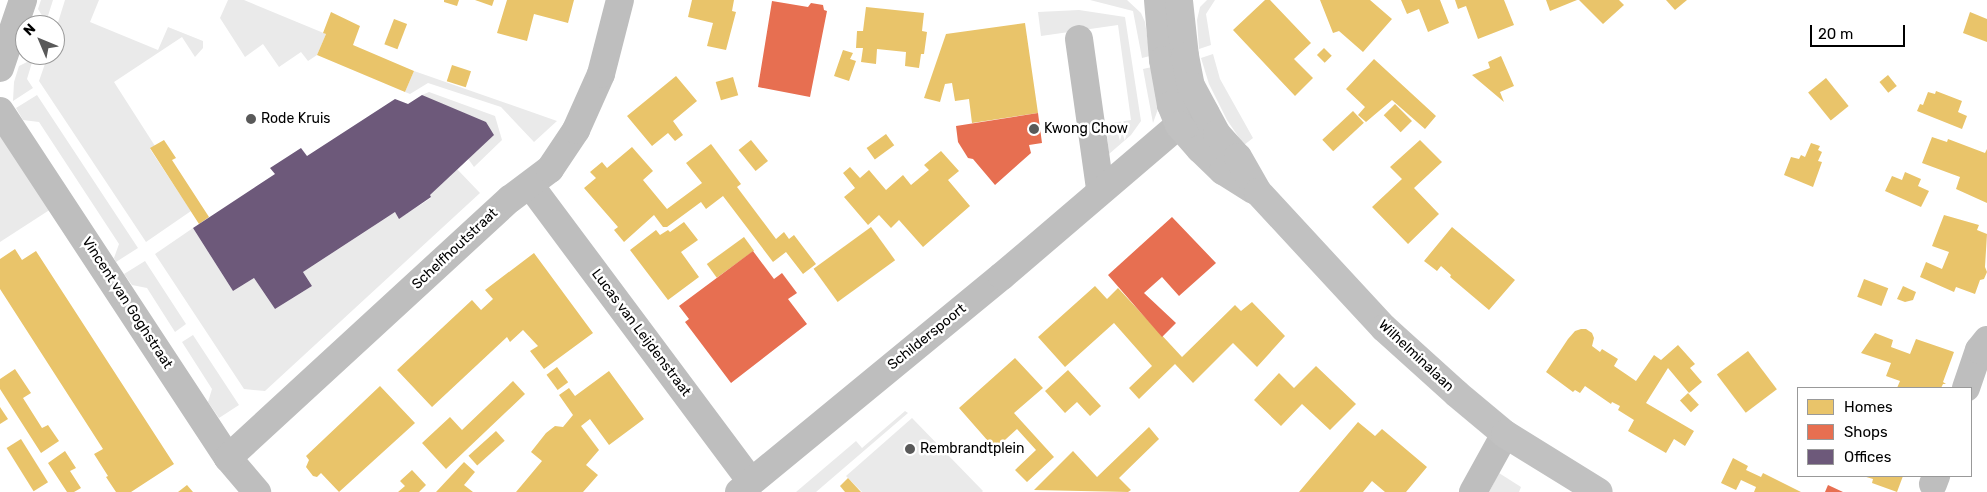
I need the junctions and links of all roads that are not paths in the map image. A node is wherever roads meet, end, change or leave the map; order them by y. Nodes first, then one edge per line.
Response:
1 (23, 0) edge
2 (620, 0) edge
3 (1170, 0) edge
4 (1079, 39) dead end
5 (0, 68) edge
6 (0, 111) edge
7 (1205, 114) junction
8 (1179, 125) junction
9 (530, 185) junction
10 (1100, 189) junction
11 (1258, 192) junction
12 (1987, 340) edge
13 (1966, 387) edge
14 (1505, 434) junction
15 (228, 458) junction
16 (745, 487) edge
17 (257, 492) edge
18 (1473, 492) edge
19 (1599, 492) edge

1 - 5 street
2 - 9 street, Schelfhoutstraat
3 - 7 street, Wilhelminalaan
3 - 8 street, Wilhelminalaan
4 - 10 street
6 - 15 street, Vincent van Goghstraat
7 - 8 street, Schilderspoort
7 - 11 street, Wilhelminalaan
8 - 10 street, Schilderspoort
8 - 11 street, Wilhelminalaan
9 - 15 street, Schelfhoutstraat
9 - 16 street, Lucas van Leijdenstraat
10 - 16 street, Schilderspoort
11 - 14 street, Wilhelminalaan
12 - 13 street
14 - 18 street
14 - 19 street, Wilhelminalaan
15 - 17 street, Vincent van Goghstraat

